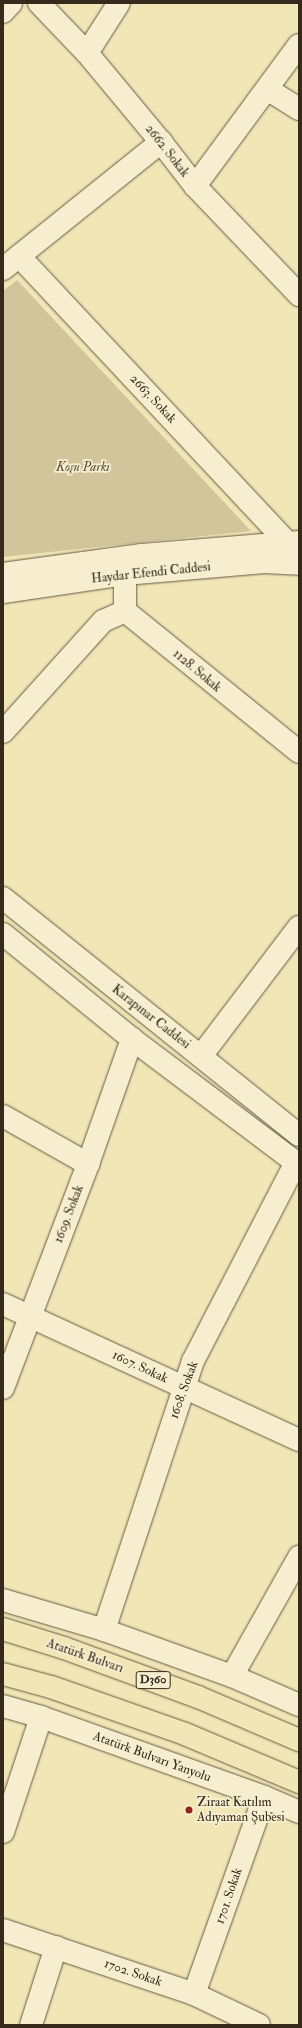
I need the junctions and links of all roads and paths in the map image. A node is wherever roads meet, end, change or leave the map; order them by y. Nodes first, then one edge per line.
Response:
1 (11, 3) edge
2 (39, 3) edge
3 (119, 3) edge
4 (3, 12) edge
5 (299, 45) edge
6 (87, 53) junction
7 (267, 89) junction
8 (299, 109) edge
9 (160, 142) junction
10 (195, 186) junction
11 (11, 262) edge
12 (299, 295) edge
13 (293, 542) edge
14 (299, 564) edge
15 (3, 574) edge
16 (125, 574) junction
17 (3, 592) edge
18 (125, 612) junction
19 (3, 732) edge
20 (299, 752) edge
21 (3, 898) edge
22 (299, 927) edge
23 (3, 934) edge
24 (132, 1039) junction
25 (201, 1056) junction
26 (3, 1116) edge
27 (299, 1136) edge
28 (88, 1164) junction
29 (297, 1164) edge
30 (3, 1304) edge
31 (30, 1316) junction
32 (184, 1387) junction
33 (3, 1388) edge
34 (299, 1440) edge
35 (299, 1557) edge
36 (3, 1600) edge
37 (3, 1629) edge
38 (104, 1630) junction
39 (3, 1674) edge
40 (232, 1676) junction
41 (299, 1705) edge
42 (3, 1706) edge
43 (42, 1717) junction
44 (299, 1740) edge
45 (299, 1782) edge
46 (264, 1797) junction
47 (299, 1812) edge
48 (3, 1832) edge
49 (3, 1930) edge
50 (56, 1947) junction
51 (194, 1994) junction
52 (31, 2025) edge
53 (259, 2025) edge

1 - 4 street
2 - 6 street, 2662. Sokak
3 - 6 street
5 - 7 street
6 - 9 street, 2662. Sokak
7 - 8 street
7 - 10 street
9 - 10 street, 2662. Sokak
9 - 11 street
10 - 12 street, 2662. Sokak
11 - 13 street, 2663. Sokak
13 - 15 street, Haydar Efendi Caddesi
14 - 16 street, Haydar Efendi Caddesi
16 - 17 street, Haydar Efendi Caddesi
16 - 18 street
18 - 19 street
18 - 20 street, 1128. Sokak
21 - 25 street, Karapınar Caddesi
22 - 25 street
23 - 24 street
24 - 28 street, 1609. Sokak
24 - 29 street
25 - 27 street, Karapınar Caddesi
26 - 28 street
28 - 31 street, 1609. Sokak
29 - 32 street, 1608. Sokak
30 - 31 street, 1607. Sokak
31 - 32 street, 1607. Sokak
31 - 33 street, 1609. Sokak
32 - 34 street, 1607. Sokak
32 - 38 street, 1608. Sokak
35 - 40 street
36 - 38 street
37 - 44 highway, Atatürk Bulvarı / D360
38 - 40 street
39 - 45 highway
40 - 41 street
42 - 43 street, Atatürk Bulvarı Yanyolu
43 - 46 street, Atatürk Bulvarı Yanyolu
43 - 48 street
46 - 47 street, Atatürk Bulvarı Yanyolu
46 - 51 street, 1701. Sokak
49 - 50 street, 1702. Sokak
50 - 51 street, 1702. Sokak
50 - 52 street
51 - 53 street, 1702. Sokak

